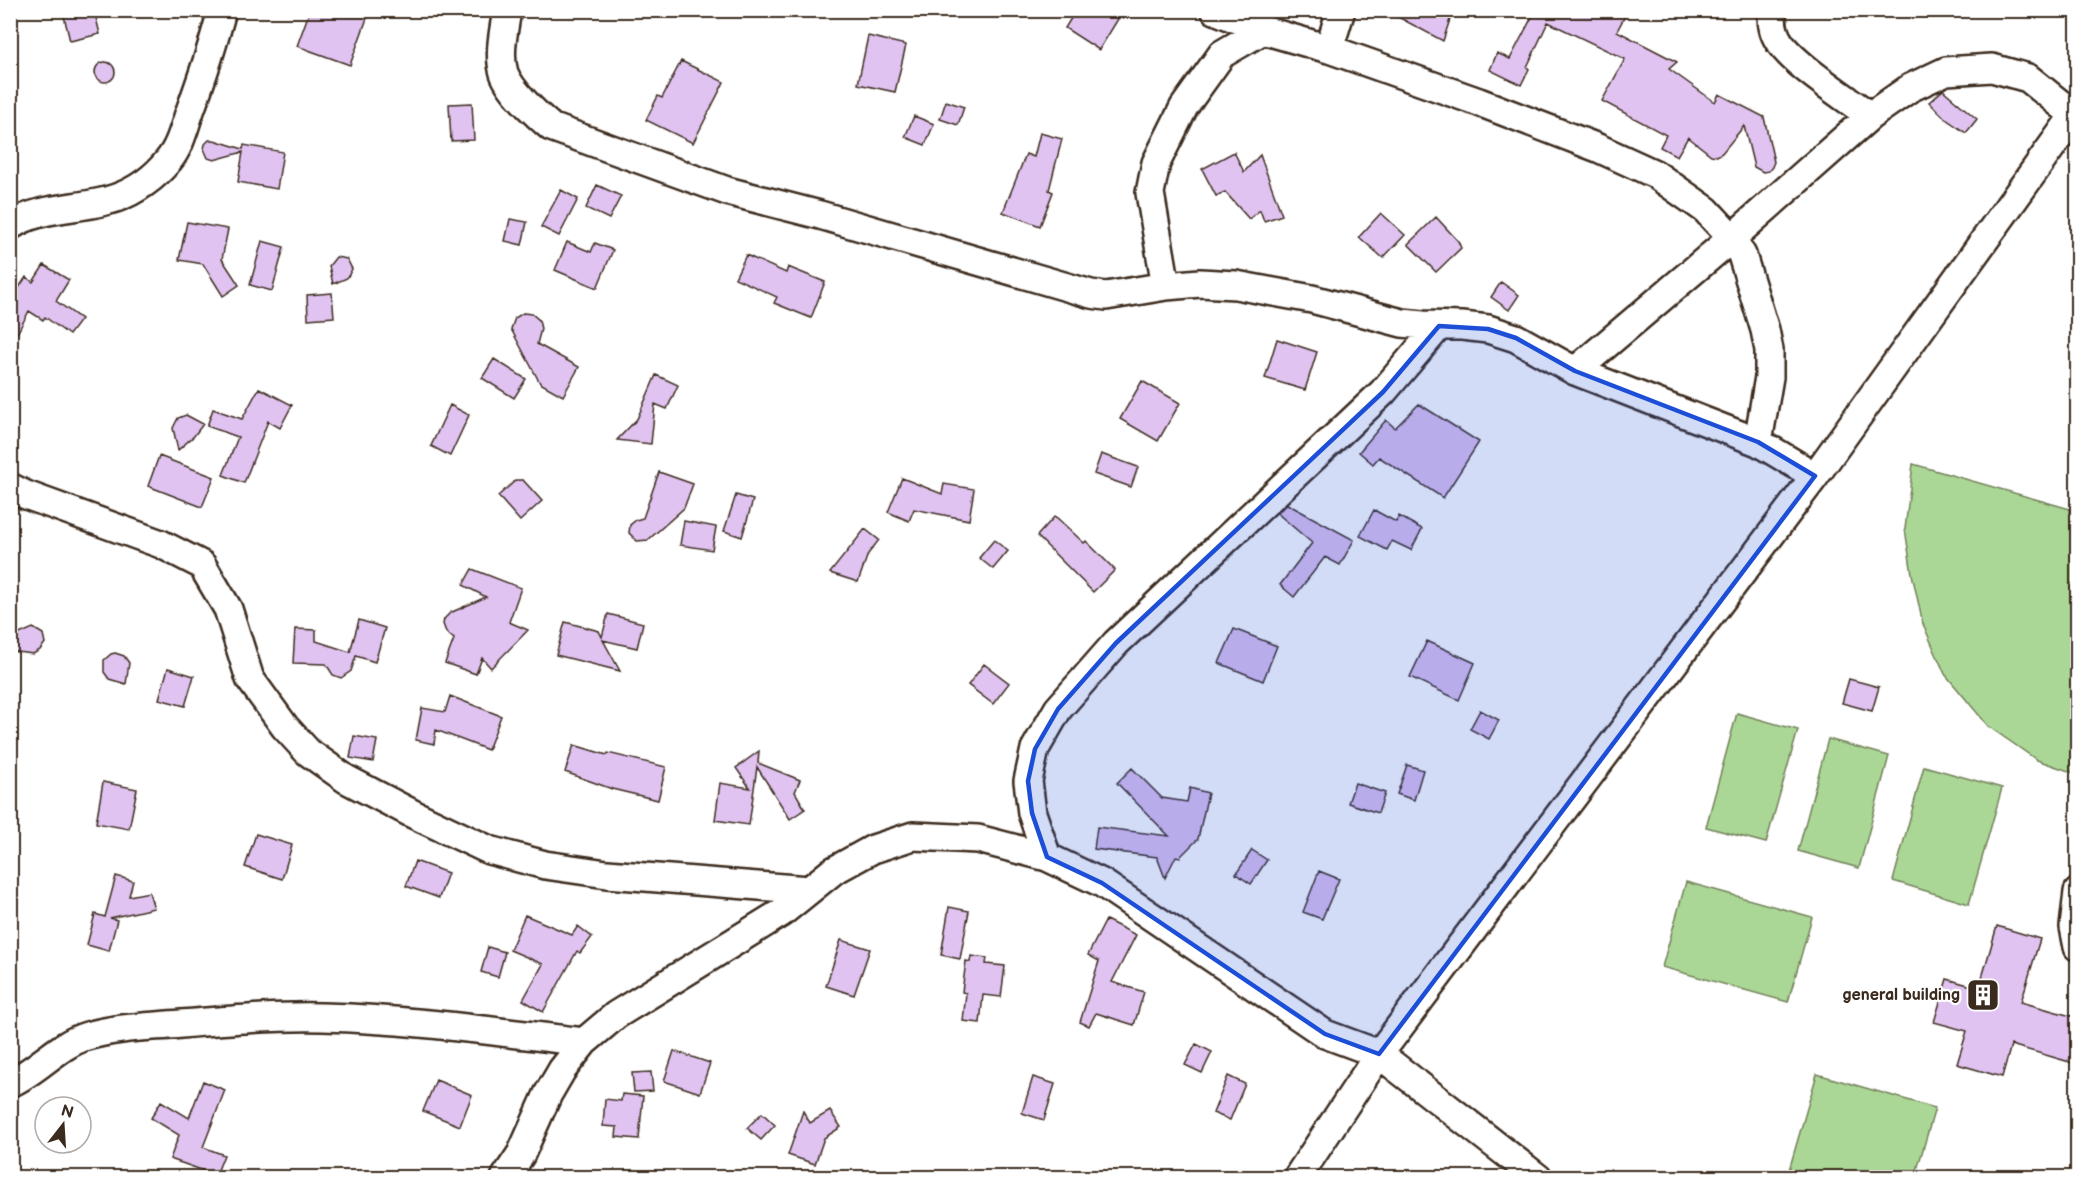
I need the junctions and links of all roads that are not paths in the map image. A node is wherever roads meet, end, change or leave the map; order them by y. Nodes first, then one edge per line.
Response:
1 (222, 10) edge
2 (507, 10) edge
3 (1215, 10) edge
4 (1341, 10) edge
5 (1772, 10) edge
6 (1263, 30) junction
7 (1329, 49) junction
8 (2076, 112) edge
9 (1870, 116) junction
10 (10, 226) edge
11 (1732, 238) junction
12 (1166, 286) junction
13 (1439, 326) junction
14 (1575, 371) junction
15 (1758, 442) junction
16 (1815, 476) junction
17 (10, 487) edge
18 (1047, 857) junction
19 (809, 890) junction
20 (2078, 892) edge
21 (2078, 947) edge
22 (584, 1042) junction
23 (1379, 1054) junction
24 (10, 1083) edge
25 (1303, 1172) edge
26 (505, 1178) edge
27 (1538, 1178) edge

1 - 10 street
2 - 12 street
3 - 6 street
4 - 7 street
5 - 9 street
6 - 7 street
6 - 12 street
7 - 11 street
8 - 9 street
8 - 16 street
9 - 11 street
11 - 14 street
11 - 15 street
12 - 13 street
13 - 14 street
13 - 18 street
14 - 15 street
15 - 16 street
16 - 23 street
17 - 19 street
18 - 19 street
18 - 23 street
19 - 22 street
20 - 21 street
22 - 24 street
22 - 26 street
23 - 25 street
23 - 27 street

